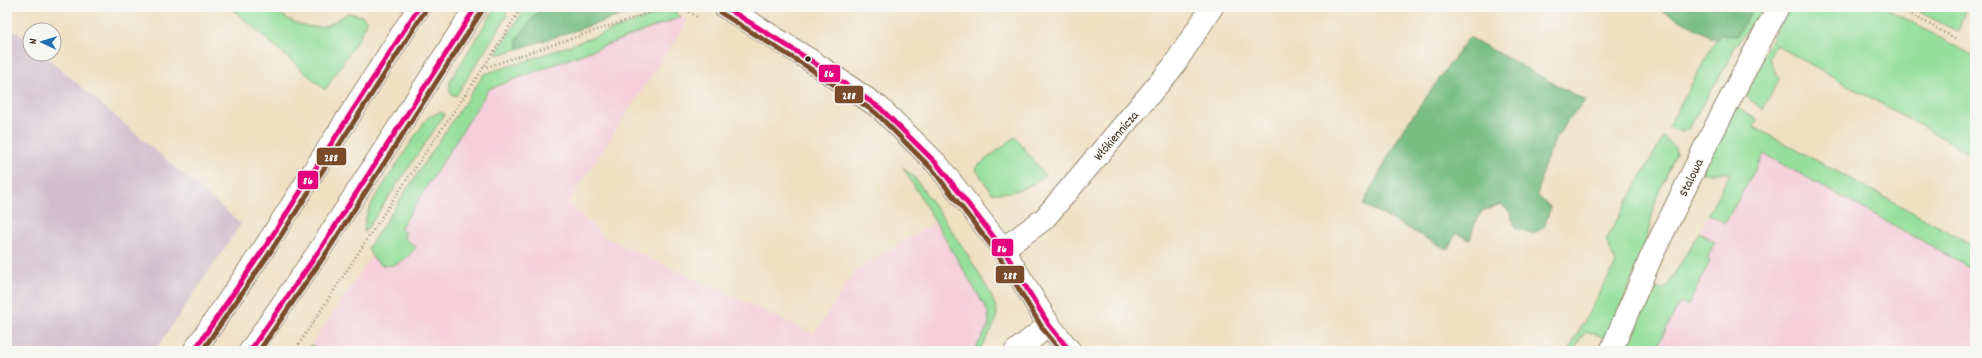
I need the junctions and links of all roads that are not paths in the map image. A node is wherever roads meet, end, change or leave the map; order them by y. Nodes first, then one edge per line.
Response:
1 (419, 7) edge
2 (476, 7) edge
3 (725, 7) edge
4 (1212, 7) edge
5 (1778, 7) edge
6 (1003, 249) junction
7 (1049, 325) junction
8 (194, 351) edge
9 (250, 351) edge
10 (1016, 351) edge
11 (1070, 351) edge
12 (1611, 351) edge

1 - 8 street
2 - 9 street
3 - 6 street
4 - 6 street, Włókiennicza
5 - 12 street, Stalowa
6 - 7 street
7 - 10 street
7 - 11 street

